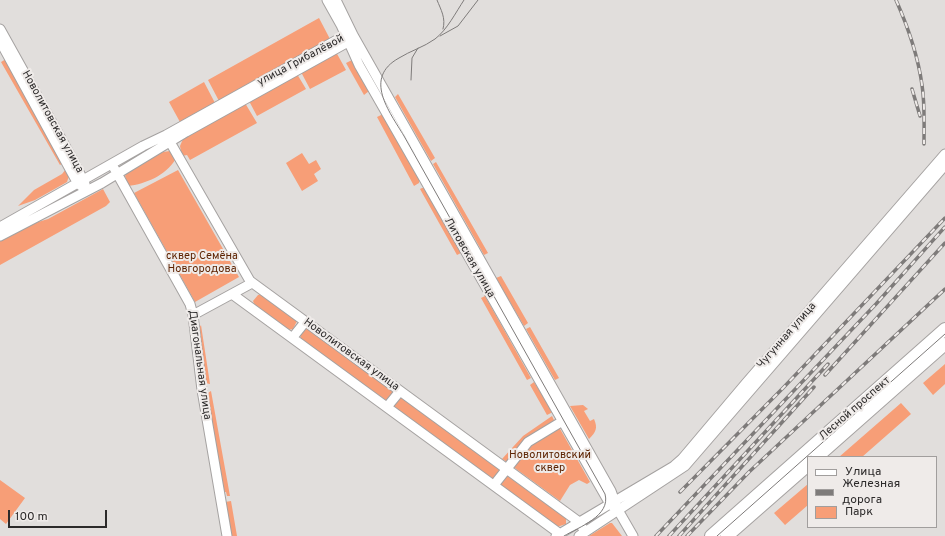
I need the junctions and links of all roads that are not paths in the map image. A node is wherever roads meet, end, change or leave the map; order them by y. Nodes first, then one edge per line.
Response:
1 (327, 0) edge
2 (336, 0) edge
3 (0, 29) edge
4 (348, 38) junction
5 (0, 42) edge
6 (168, 139) junction
7 (945, 154) edge
8 (112, 164) junction
9 (945, 166) edge
10 (117, 173) junction
11 (80, 181) junction
12 (86, 191) junction
13 (0, 227) edge
14 (0, 236) edge
15 (252, 283) junction
16 (232, 294) junction
17 (193, 315) junction
18 (305, 322) junction
19 (945, 329) edge
20 (293, 338) junction
21 (945, 344) edge
22 (400, 391) junction
23 (387, 407) junction
24 (565, 420) junction
25 (825, 442) junction
26 (808, 456) edge
27 (818, 456) edge
28 (807, 457) edge
29 (807, 466) edge
30 (506, 469) junction
31 (494, 486) junction
32 (612, 503) junction
33 (618, 510) junction
34 (579, 522) junction
35 (582, 534) edge
36 (558, 535) edge
37 (227, 536) edge
38 (634, 536) edge
39 (711, 536) edge
40 (727, 536) edge

1 - 4 street, Литовская улица
2 - 4 street, Литовская улица
3 - 11 street, Новолитовская улица
4 - 6 street, улица Грибалёвой
4 - 24 street, Литовская улица
5 - 11 street, Новолитовская улица
6 - 8 street, улица Грибалёвой
6 - 10 street, улица Грибалёвой
6 - 15 street, Новолитовская улица
7 - 32 street, Чугунная улица
8 - 10 street, Диагональная улица
8 - 11 street, улица Грибалёвой
9 - 33 street, Чугунная улица
10 - 12 street, улица Грибалёвой
10 - 17 street, Диагональная улица
11 - 12 street, Новолитовская улица
11 - 13 street, улица Грибалёвой
12 - 14 street, улица Грибалёвой
15 - 16 street
15 - 18 street, Новолитовская улица
16 - 17 street
16 - 20 street, Новолитовская улица
17 - 37 street, Диагональная улица
18 - 20 street
18 - 22 street, Новолитовская улица
19 - 25 main road, Лесной проспект
20 - 23 street, Новолитовская улица
21 - 25 main road, Лесной проспект
22 - 23 street
22 - 30 street, Новолитовская улица
23 - 31 street, Новолитовская улица
24 - 30 street
24 - 32 street, Литовская улица
25 - 26 main road, Лесной проспект
25 - 27 main road, Лесной проспект
28 - 39 main road, Лесной проспект
29 - 40 main road
30 - 31 street
30 - 34 street, Новолитовская улица
31 - 36 street, Новолитовская улица
32 - 33 street, Литовская улица
32 - 34 street
33 - 35 street
33 - 38 street, Литовская улица
34 - 35 street, Новолитовская улица
34 - 36 street

